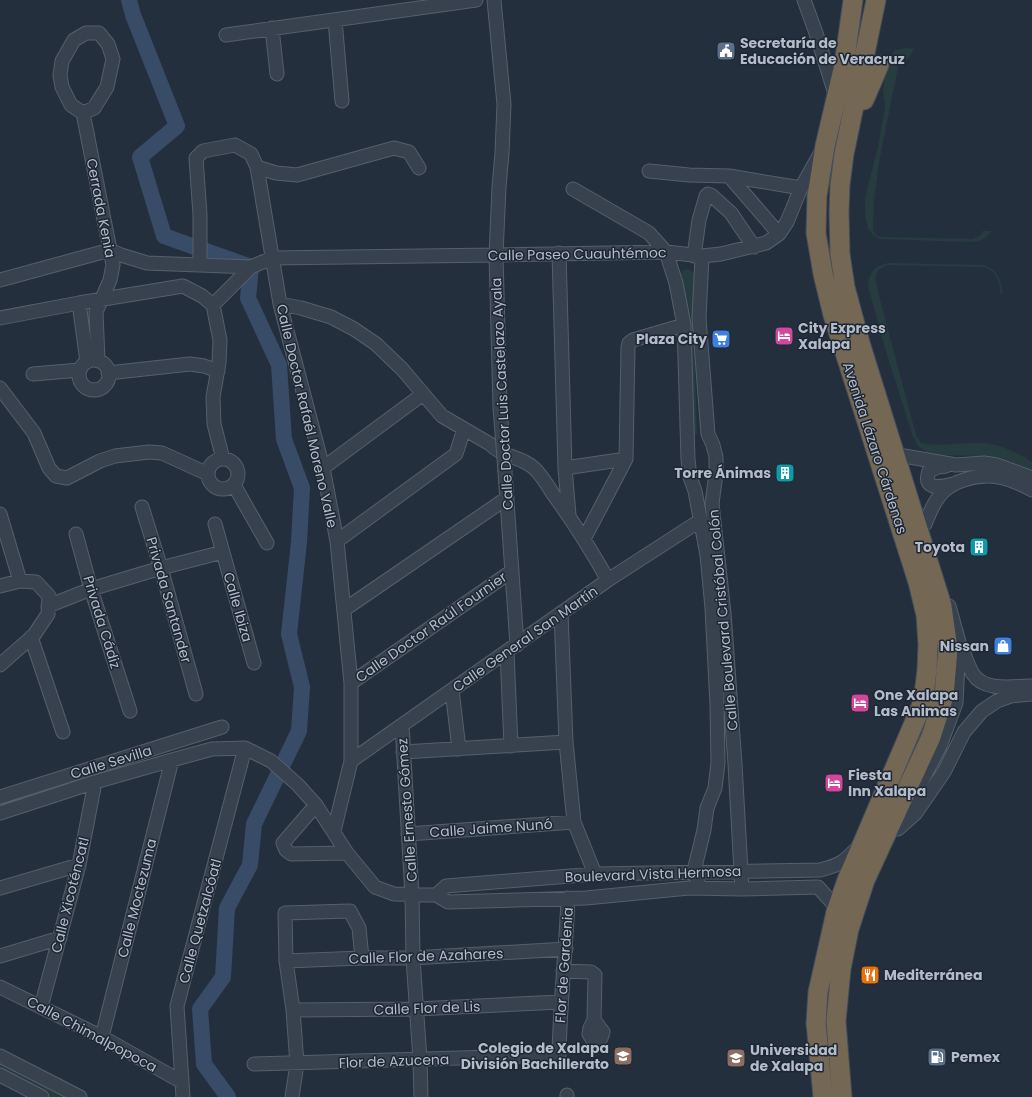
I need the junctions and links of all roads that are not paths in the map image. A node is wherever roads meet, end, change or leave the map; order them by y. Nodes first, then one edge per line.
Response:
1 (476, 0) edge
2 (494, 0) edge
3 (804, 0) edge
4 (853, 0) edge
5 (876, 0) edge
6 (335, 20) junction
7 (272, 28) junction
8 (226, 35) dead end
9 (879, 64) dead end
10 (277, 74) dead end
11 (836, 97) junction
12 (342, 101) dead end
13 (83, 113) junction
14 (825, 146) junction
15 (258, 167) junction
16 (419, 168) dead end
17 (649, 171) dead end
18 (729, 176) junction
19 (801, 188) junction
20 (573, 189) dead end
21 (838, 212) junction
22 (778, 234) junction
23 (754, 247) junction
24 (110, 250) junction
25 (666, 252) junction
26 (559, 253) junction
27 (496, 256) junction
28 (698, 256) junction
29 (272, 258) junction
30 (200, 264) junction
31 (251, 267) junction
32 (0, 280) edge
33 (845, 287) junction
34 (101, 301) junction
35 (79, 304) junction
36 (280, 304) junction
37 (213, 305) junction
38 (0, 318) edge
39 (684, 325) junction
40 (88, 364) junction
41 (218, 371) junction
42 (108, 373) junction
43 (32, 374) dead end
44 (0, 388) edge
45 (423, 394) junction
46 (464, 429) junction
47 (708, 434) junction
48 (688, 442) junction
49 (902, 449) junction
50 (223, 459) junction
51 (626, 459) junction
52 (956, 465) junction
53 (323, 468) junction
54 (565, 468) junction
55 (208, 474) junction
56 (1032, 478) edge
57 (955, 483) junction
58 (234, 485) junction
59 (1032, 490) edge
60 (695, 491) junction
61 (507, 498) junction
62 (712, 504) junction
63 (142, 507) dead end
64 (0, 514) edge
65 (569, 515) junction
66 (701, 520) junction
67 (215, 524) dead end
68 (925, 524) junction
69 (76, 534) dead end
70 (0, 538) edge
71 (584, 539) junction
72 (337, 541) junction
73 (267, 543) dead end
74 (222, 552) junction
75 (161, 568) junction
76 (512, 571) junction
77 (608, 580) junction
78 (17, 582) junction
79 (0, 586) edge
80 (91, 589) junction
81 (48, 606) junction
82 (345, 609) junction
83 (561, 613) junction
84 (31, 638) junction
85 (959, 642) junction
86 (512, 648) junction
87 (254, 663) dead end
88 (0, 665) edge
89 (351, 683) junction
90 (987, 684) junction
91 (1032, 686) edge
92 (452, 690) junction
93 (196, 694) dead end
94 (1032, 694) edge
95 (989, 707) junction
96 (130, 711) dead end
97 (402, 725) junction
98 (222, 727) dead end
99 (63, 732) dead end
100 (202, 733) junction
101 (566, 742) junction
102 (511, 746) junction
103 (245, 748) junction
104 (212, 749) junction
105 (459, 749) junction
106 (403, 752) junction
107 (172, 760) junction
108 (351, 761) junction
109 (95, 782) junction
110 (0, 797) edge
111 (316, 805) junction
112 (0, 813) edge
113 (574, 822) junction
114 (898, 828) junction
115 (334, 831) junction
116 (408, 834) junction
117 (864, 840) junction
118 (890, 848) joint
119 (347, 853) junction
120 (79, 865) junction
121 (694, 871) junction
122 (741, 871) junction
123 (595, 874) junction
124 (865, 880) junction
125 (0, 888) edge
126 (700, 888) junction
127 (742, 889) junction
128 (412, 895) junction
129 (436, 895) junction
130 (568, 898) junction
131 (837, 908) junction
132 (60, 938) junction
133 (566, 949) junction
134 (0, 956) edge
135 (362, 958) junction
136 (413, 958) junction
137 (286, 961) junction
138 (564, 971) junction
139 (0, 987) edge
140 (560, 1002) junction
141 (41, 1007) junction
142 (416, 1009) junction
143 (293, 1010) junction
144 (594, 1020) dead end
145 (102, 1037) junction
146 (559, 1055) joint
147 (0, 1056) edge
148 (420, 1060) junction
149 (254, 1064) dead end
150 (297, 1064) junction
151 (0, 1075) edge
152 (182, 1082) junction
153 (42, 1097) edge
154 (80, 1097) edge
155 (183, 1097) edge
156 (292, 1097) edge
157 (421, 1097) edge
158 (823, 1097) edge
159 (842, 1097) edge

1 - 6 street
2 - 27 street, Calle Doctor Luis Castelazo Ayala
3 - 11 street
4 - 11 highway, Avenida Lázaro Cárdenas
5 - 21 highway, Avenida Lázaro Cárdenas
6 - 7 street
6 - 12 street
7 - 8 street
7 - 10 street
9 - 21 highway
11 - 14 highway, Avenida Lázaro Cárdenas
13 - 13 street
13 - 24 street, Cerrada Kenia
14 - 19 street, Calle Paseo Cuauhtémoc
14 - 117 highway, Avenida Lázaro Cárdenas
15 - 16 street
15 - 29 street, Calle Doctor Rafaél Moreno Valle
15 - 30 street
17 - 18 street
18 - 19 street
18 - 22 street
19 - 22 street, Calle Paseo Cuauhtémoc
20 - 25 street
21 - 33 highway, Avenida Lázaro Cárdenas
22 - 23 street, Calle Paseo Cuauhtémoc
23 - 28 street, Calle Paseo Cuauhtémoc
23 - 28 street, Calle Boulevard Cristóbal Colón
24 - 30 street
24 - 32 street
24 - 34 street, Cerrada Kenia
25 - 26 street, Calle Paseo Cuauhtémoc
25 - 28 street, Calle Paseo Cuauhtémoc
25 - 39 street, Calle Boulevard Cristóbal Colón
26 - 27 street, Calle Paseo Cuauhtémoc
26 - 54 street
27 - 29 street, Calle Paseo Cuauhtémoc
27 - 61 street, Calle Doctor Luis Castelazo Ayala, bridge
28 - 47 street, Calle Boulevard Cristóbal Colón
29 - 31 street
29 - 36 street, Calle Doctor Rafaél Moreno Valle
30 - 31 street
31 - 37 street
33 - 49 highway
33 - 124 highway, Avenida Lázaro Cárdenas
34 - 35 street
34 - 37 street
34 - 40 street, Cerrada Kenia
35 - 38 street
35 - 40 street
36 - 45 street
36 - 53 street, Calle Doctor Rafaél Moreno Valle
37 - 41 street
39 - 48 street, Calle Boulevard Cristóbal Colón
39 - 51 street
40 - 42 street
40 - 42 street
40 - 43 street
41 - 42 street
41 - 50 street
44 - 55 street
45 - 46 street
45 - 53 street
46 - 65 street
46 - 72 street
47 - 48 street
47 - 62 street, Calle Boulevard Cristóbal Colón
48 - 60 street, Calle Boulevard Cristóbal Colón
49 - 52 street
49 - 68 street, Avenida Lázaro Cárdenas
50 - 55 street
50 - 58 street
51 - 54 street
51 - 71 street
52 - 56 street
52 - 57 street
53 - 72 street, Calle Doctor Rafaél Moreno Valle
54 - 65 street
55 - 58 street
57 - 59 street
57 - 68 street
58 - 73 street
60 - 62 street
60 - 66 street, Calle Boulevard Cristóbal Colón
61 - 76 street, Calle Doctor Luis Castelazo Ayala
61 - 82 street
62 - 122 street, Calle Boulevard Cristóbal Colón
63 - 75 street, Privada Santander
64 - 78 street
65 - 71 street
66 - 77 street, Calle General San Martín
66 - 121 street, Calle Boulevard Cristóbal Colón
67 - 74 street, Calle Ibiza
68 - 85 street, Avenida Lázaro Cárdenas
69 - 80 street, Privada Cádiz
70 - 78 street
71 - 77 street
72 - 82 street, Calle Doctor Rafaél Moreno Valle
74 - 75 street
74 - 87 street, Calle Ibiza
75 - 80 street
75 - 93 street, Privada Santander
76 - 86 street, Calle Doctor Luis Castelazo Ayala
76 - 89 street, Calle Doctor Raúl Fournier
77 - 83 street, Calle General San Martín
78 - 79 street
78 - 81 street
80 - 81 street
80 - 96 street, Privada Cádiz
81 - 84 street
82 - 89 street, Calle Doctor Rafaél Moreno Valle
83 - 86 street, Calle General San Martín
83 - 101 street
84 - 88 street
84 - 99 street
85 - 90 street
85 - 114 street, Avenida Lázaro Cárdenas
86 - 92 street, Calle General San Martín
86 - 102 street, Calle Doctor Luis Castelazo Ayala
89 - 108 street, Calle Doctor Rafaél Moreno Valle
90 - 91 street
90 - 95 street
92 - 97 street, Calle General San Martín
92 - 105 street
94 - 95 street
95 - 114 street
97 - 106 street, Calle Ernesto Gómez
97 - 108 street, Calle General San Martín
98 - 100 street, Calle Sevilla
100 - 104 street
100 - 110 street, Calle Sevilla
101 - 102 street
101 - 113 street
102 - 105 street
103 - 104 street
103 - 111 street, Boulevard Vista Hermosa
103 - 152 street, Calle Quetzalcóatl
104 - 107 street
105 - 106 street
106 - 116 street, Calle Ernesto Gómez
107 - 109 street
107 - 145 street, Calle Moctezuma
108 - 115 street, Calle Doctor Rafaél Moreno Valle
109 - 112 street
109 - 120 street, Calle Xicoténcatl
111 - 115 street, Boulevard Vista Hermosa
111 - 119 street
113 - 116 street, Calle Jaime Nunó
113 - 123 street
114 - 118 street, Avenida Lázaro Cárdenas
115 - 119 street, Boulevard Vista Hermosa
116 - 128 street, Calle Ernesto Gómez
117 - 122 street, Boulevard Vista Hermosa
117 - 131 highway, Avenida Lázaro Cárdenas
118 - 124 highway
119 - 128 street, Boulevard Vista Hermosa
120 - 125 street
120 - 132 street, Calle Xicoténcatl
121 - 122 street, Boulevard Vista Hermosa
121 - 123 street, Boulevard Vista Hermosa
121 - 126 street
122 - 127 street, Calle Boulevard Cristóbal Colón
123 - 129 street, Boulevard Vista Hermosa
124 - 159 highway, Avenida Lázaro Cárdenas
126 - 127 street, Boulevard Vista Hermosa
126 - 130 street, Boulevard Vista Hermosa
127 - 131 street, Boulevard Vista Hermosa
128 - 129 street, Boulevard Vista Hermosa
128 - 136 street, Calle Ernesto Gómez
129 - 130 street, Boulevard Vista Hermosa
130 - 133 street, Flor de Gardenia
131 - 158 highway, Avenida Lázaro Cárdenas
132 - 134 street
132 - 141 street, Calle Xicoténcatl
133 - 136 street, Calle Flor de Azahares
133 - 138 street, Flor de Gardenia
135 - 136 street, Calle Flor de Azahares
135 - 137 street, Calle Flor de Azahares
135 - 137 street
136 - 142 street, Calle Ernesto Gómez
137 - 143 street
138 - 140 street, Flor de Gardenia
138 - 144 street
139 - 141 street, Calle Chimalpopoca
140 - 142 street, Calle Flor de Lis
140 - 146 street, Flor de Gardenia
141 - 145 street, Calle Chimalpopoca
142 - 143 street, Calle Flor de Lis
142 - 148 street, Calle Ernesto Gómez
143 - 150 street
145 - 152 street, Calle Chimalpopoca
146 - 148 street, Flor de Azucena
147 - 154 street
148 - 150 street, Flor de Azucena
148 - 157 street, Calle Ernesto Gómez
149 - 150 street, Flor de Azucena
150 - 156 street
151 - 153 street
152 - 155 street, Calle Quetzalcóatl

